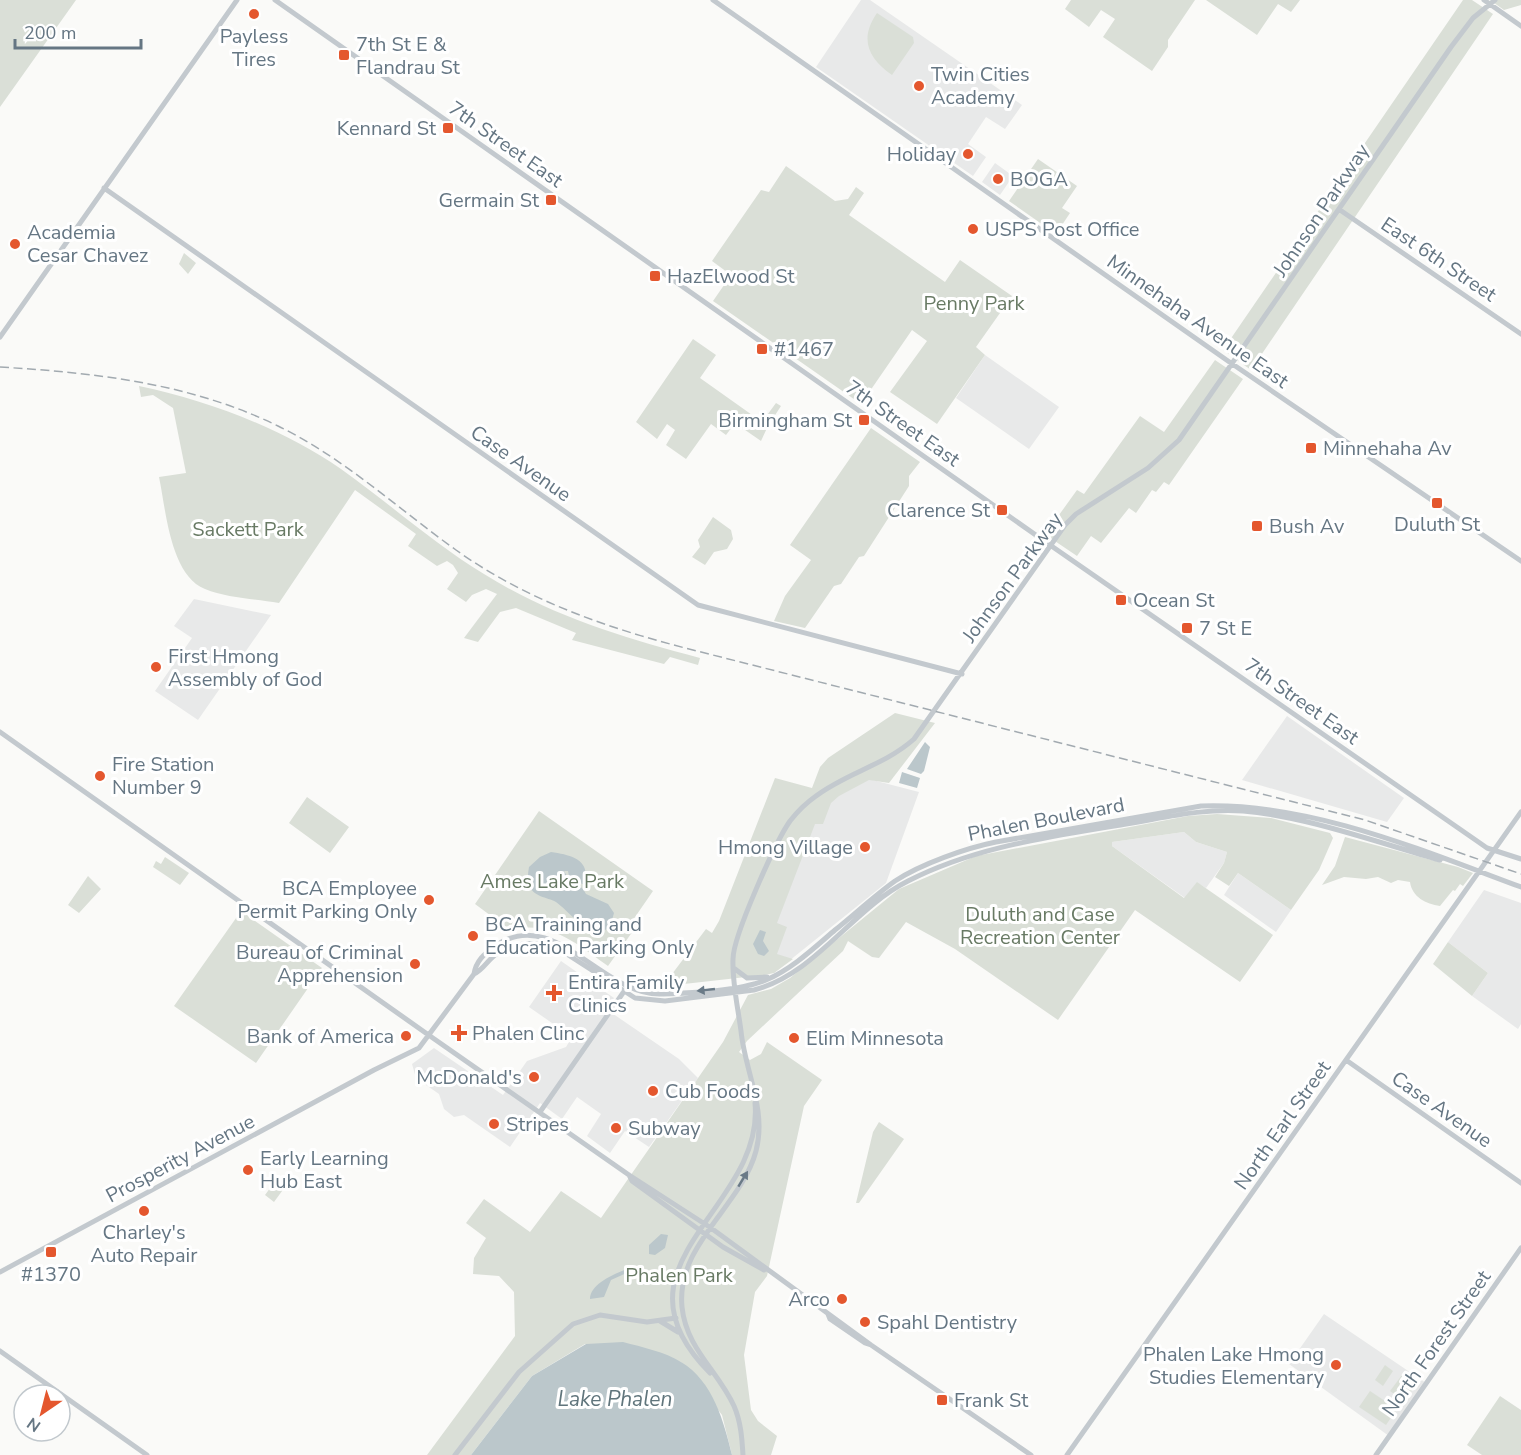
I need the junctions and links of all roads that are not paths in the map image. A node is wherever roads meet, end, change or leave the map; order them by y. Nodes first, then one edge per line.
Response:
1 (237, 0) edge
2 (275, 0) edge
3 (713, 0) edge
4 (1495, 0) edge
5 (1487, 2) edge
6 (1521, 26) edge
7 (104, 188) junction
8 (1340, 210) junction
9 (1521, 334) edge
10 (0, 337) edge
11 (1233, 364) junction
12 (1050, 545) junction
13 (1521, 561) edge
14 (962, 674) junction
15 (0, 732) edge
16 (1521, 812) edge
17 (1521, 859) edge
18 (1473, 869) junction
19 (1521, 887) edge
20 (734, 967) junction
21 (790, 967) junction
22 (735, 986) junction
23 (625, 991) junction
24 (736, 994) junction
25 (430, 1036) junction
26 (1346, 1060) junction
27 (752, 1084) junction
28 (540, 1112) junction
29 (629, 1175) junction
30 (1521, 1183) edge
31 (704, 1223) junction
32 (711, 1228) junction
33 (699, 1230) junction
34 (706, 1235) junction
35 (1521, 1248) edge
36 (767, 1271) junction
37 (0, 1272) edge
38 (683, 1316) junction
39 (675, 1318) junction
40 (658, 1320) junction
41 (680, 1334) junction
42 (0, 1351) edge
43 (720, 1383) junction
44 (147, 1455) edge
45 (455, 1455) edge
46 (743, 1455) edge
47 (1031, 1455) edge
48 (1066, 1455) edge
49 (1376, 1455) edge

1 - 7 street
2 - 12 street, 7th Street East
3 - 11 street, Minnehaha Avenue East
4 - 5 street, Johnson Parkway
5 - 6 street
5 - 8 street, Johnson Parkway
7 - 10 street
7 - 14 street, Case Avenue
8 - 9 street, East 6th Street
8 - 11 street, Johnson Parkway
11 - 12 street, Johnson Parkway
11 - 13 street, Minnehaha Avenue East
12 - 14 street, Johnson Parkway
12 - 17 street, 7th Street East
14 - 20 street, Johnson Parkway
15 - 25 street
16 - 26 street, North Earl Street
18 - 19 street, Phalen Boulevard
18 - 21 street, Phalen Boulevard
18 - 24 street, Phalen Boulevard
20 - 21 street
20 - 22 street, Johnson Parkway
21 - 22 street, Phalen Boulevard
22 -> 23 street, Phalen Boulevard
22 - 24 street, Johnson Parkway
23 - 24 street, Phalen Boulevard
23 - 25 street, Phalen Boulevard
23 - 28 street
24 - 27 street, Johnson Parkway
25 - 28 street
25 - 37 street, Prosperity Avenue
26 - 30 street, Case Avenue
26 - 48 street, North Earl Street
27 - 31 street, Johnson Parkway
32 -> 27 street, Johnson Parkway
28 - 29 street
29 - 31 street
29 - 33 street
31 - 32 street
31 - 33 street, Johnson Parkway
32 - 34 street, Johnson Parkway
32 - 36 street
33 - 34 street
33 - 39 street, Johnson Parkway
34 - 36 street
34 - 38 street, Johnson Parkway
35 - 49 street, North Forest Street
36 - 47 street
38 - 39 street
38 - 43 street, Johnson Parkway
39 - 40 street
39 - 41 street, Johnson Parkway
40 - 41 street
40 - 45 street
41 - 43 street
42 - 44 street
43 - 46 street

